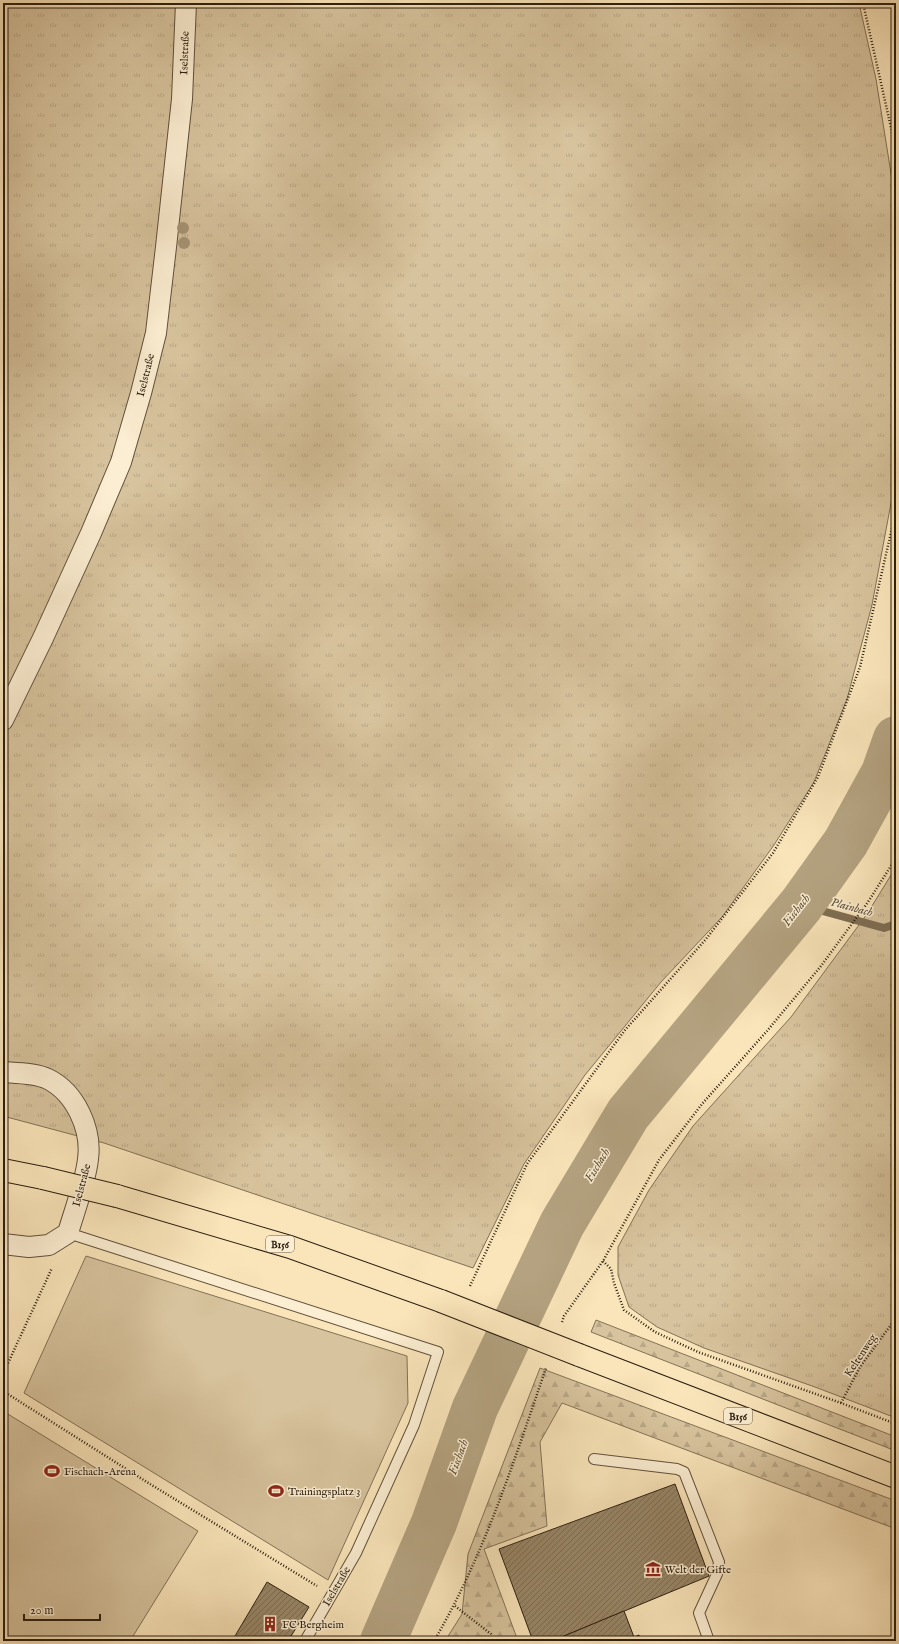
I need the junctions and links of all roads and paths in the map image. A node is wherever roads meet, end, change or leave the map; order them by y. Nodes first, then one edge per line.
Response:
1 (186, 3) edge
2 (863, 3) edge
3 (896, 170) edge
4 (896, 511) edge
5 (3, 720) edge
6 (896, 858) edge
7 (3, 1072) edge
8 (3, 1170) edge
9 (68, 1233) junction
10 (3, 1244) edge
11 (603, 1261) junction
12 (52, 1267) dead end
13 (468, 1289) dead end
14 (896, 1318) edge
15 (559, 1329) dead end
16 (547, 1364) dead end
17 (3, 1374) edge
18 (3, 1391) edge
19 (841, 1403) junction
20 (896, 1424) edge
21 (594, 1459) dead end
22 (896, 1477) edge
23 (331, 1594) junction
24 (454, 1606) junction
25 (306, 1641) edge
26 (434, 1641) edge
27 (494, 1641) edge
28 (709, 1641) edge

1 - 5 street, Iselstraße
2 - 3 path
4 - 13 path
6 - 11 path
7 - 9 street, Iselstraße
8 - 22 main road, B156, bridge
9 - 10 street
9 - 23 lane, Iselstraße
11 - 15 path
11 - 19 path
12 - 17 path
14 - 19 path, Keltenweg
16 - 24 path
18 - 23 path
19 - 20 path
21 - 28 lane
23 - 25 lane, Iselstraße
24 - 26 path
24 - 27 path

